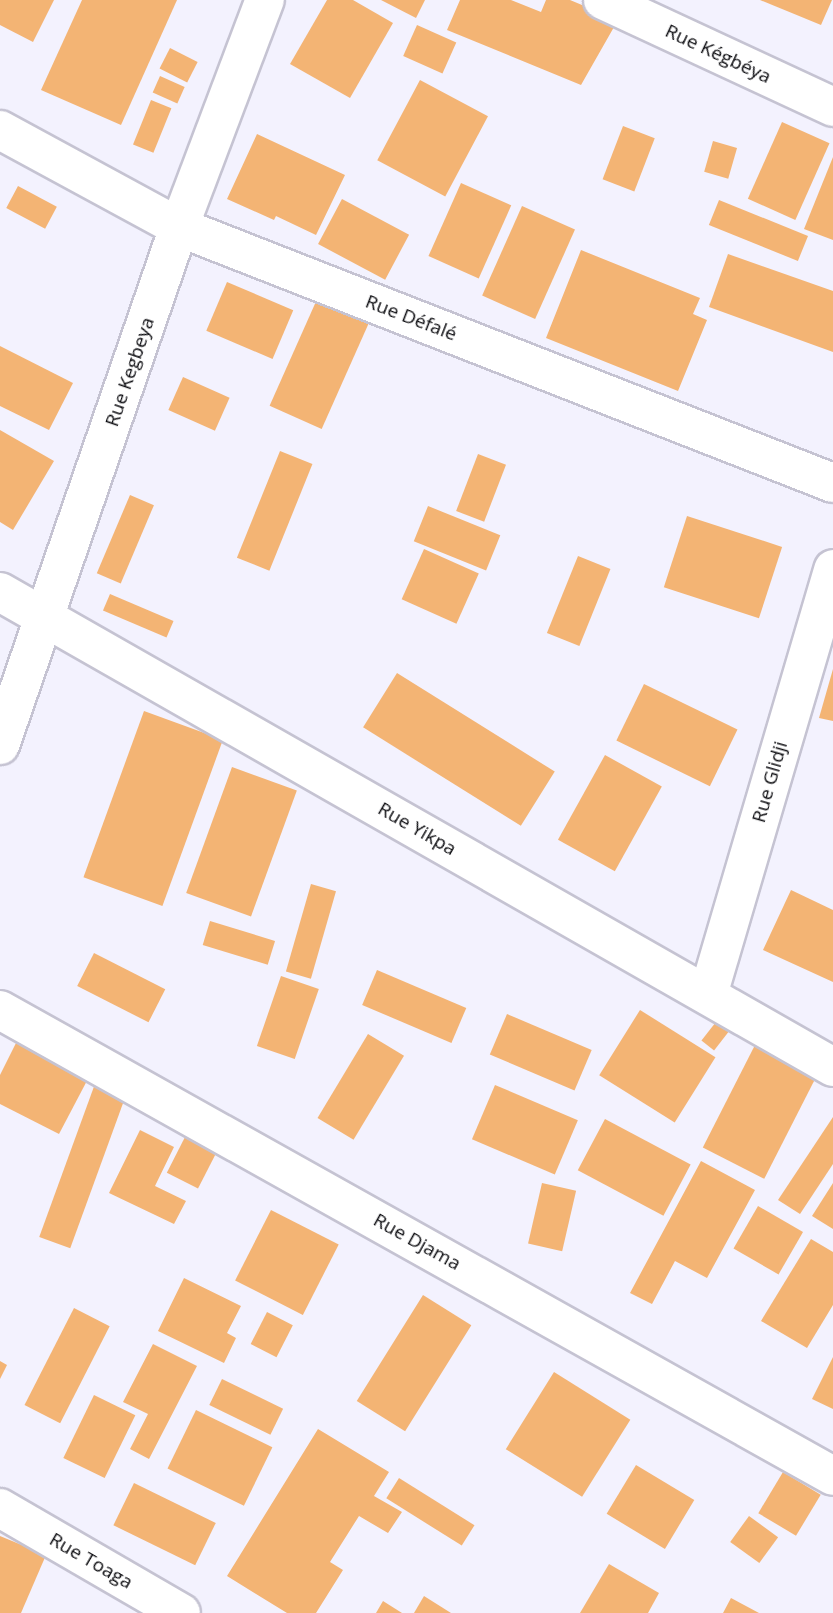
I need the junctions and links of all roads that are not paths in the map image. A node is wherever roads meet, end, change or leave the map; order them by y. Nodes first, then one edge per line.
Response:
1 (265, 0) edge
2 (603, 0) edge
3 (833, 107) edge
4 (0, 130) edge
5 (179, 227) junction
6 (833, 483) edge
7 (833, 569) edge
8 (0, 592) edge
9 (46, 617) junction
10 (0, 745) edge
11 (708, 995) junction
12 (0, 1010) edge
13 (833, 1067) edge
14 (833, 1476) edge
15 (0, 1508) edge
16 (181, 1613) edge

1 - 5 street, Rue Kegbeya
2 - 3 street, Rue Kégbéya
4 - 5 street, Rue Défalé
5 - 6 street, Rue Défalé
5 - 9 street, Rue Kegbeya
7 - 11 street, Rue Glidji
8 - 9 street, Rue Yikpa
9 - 10 street, Rue Kegbeya
9 - 11 street, Rue Yikpa
11 - 13 street, Rue Yikpa
12 - 14 street, Rue Djama
15 - 16 street, Rue Toaga

